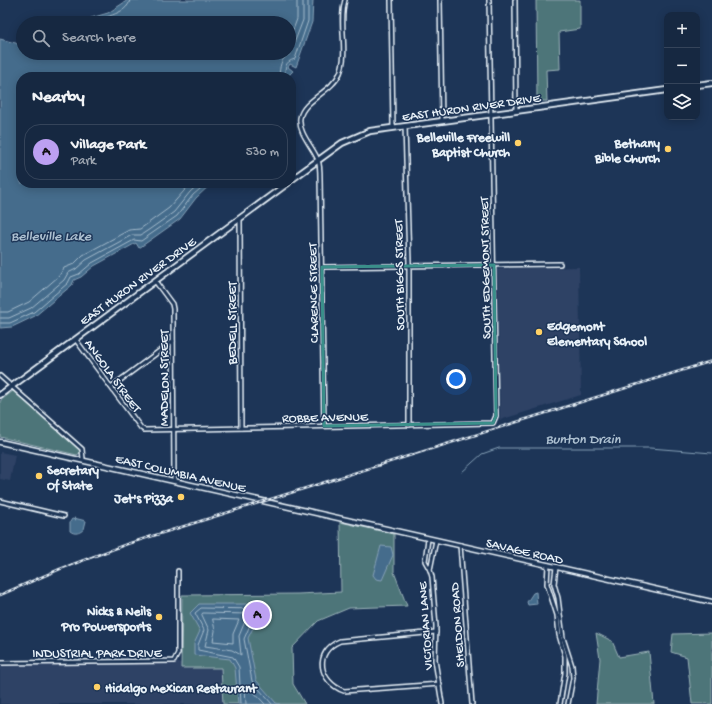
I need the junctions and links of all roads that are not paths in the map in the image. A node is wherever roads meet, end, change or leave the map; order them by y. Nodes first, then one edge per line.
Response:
1 (345, 0) edge
2 (391, 0) edge
3 (440, 0) edge
4 (489, 0) edge
5 (515, 0) edge
6 (712, 83) edge
7 (700, 85) edge
8 (664, 90) edge
9 (516, 111) junction
10 (492, 114) junction
11 (442, 121) junction
12 (405, 126) junction
13 (393, 127) junction
14 (318, 160) junction
15 (296, 176) edge
16 (281, 188) edge
17 (240, 218) junction
18 (560, 264) dead end
19 (494, 265) junction
20 (322, 267) junction
21 (408, 267) junction
22 (155, 281) junction
23 (76, 340) junction
24 (173, 341) junction
25 (0, 376) edge
26 (12, 387) junction
27 (111, 387) junction
28 (0, 395) edge
29 (494, 421) joint
30 (409, 425) junction
31 (324, 426) junction
32 (241, 428) junction
33 (156, 430) joint
34 (174, 430) junction
35 (0, 442) edge
36 (83, 459) junction
37 (174, 481) junction
38 (0, 501) edge
39 (64, 516) dead end
40 (334, 517) joint
41 (428, 539) junction
42 (436, 540) junction
43 (460, 545) junction
44 (548, 565) junction
45 (556, 567) junction
46 (430, 570) junction
47 (178, 571) dead end
48 (712, 602) edge
49 (560, 628) junction
50 (436, 632) junction
51 (0, 663) edge
52 (440, 684) junction
53 (563, 689) junction
54 (571, 691) junction
55 (442, 704) edge
56 (472, 704) edge
57 (560, 704) edge
58 (568, 704) edge

1 - 14 street
2 - 13 street
3 - 11 street
4 - 10 street, SOUTH EDGEMONT STREET
5 - 9 street
6 - 7 main road
8 - 9 main road, EAST HURON RIVER DRIVE
9 - 10 main road, EAST HURON RIVER DRIVE
10 - 11 main road, EAST HURON RIVER DRIVE
10 - 19 street, SOUTH EDGEMONT STREET
11 - 12 main road, EAST HURON RIVER DRIVE
12 - 13 main road, EAST HURON RIVER DRIVE
12 - 21 street, SOUTH BIGGS STREET
13 - 14 main road, EAST HURON RIVER DRIVE
14 - 15 main road, EAST HURON RIVER DRIVE
14 - 20 street, CLARENCE STREET
16 - 17 main road, EAST HURON RIVER DRIVE
17 - 22 main road, EAST HURON RIVER DRIVE
17 - 32 street, BEDELL STREET
18 - 19 street
19 - 21 street
19 - 29 street, SOUTH EDGEMONT STREET
20 - 21 street
20 - 31 street, CLARENCE STREET
21 - 30 street, SOUTH BIGGS STREET
22 - 23 main road, EAST HURON RIVER DRIVE
22 - 24 street, MADELON STREET
23 - 26 main road, EAST HURON RIVER DRIVE
23 - 27 street, ANGOLA STREET
24 - 27 street
24 - 34 street, MADELON STREET
25 - 26 street
26 - 28 main road, EAST HURON RIVER DRIVE
26 - 36 street
27 - 33 street, ANGOLA STREET
29 - 30 street, ROBBE AVENUE
30 - 31 street, ROBBE AVENUE
31 - 32 street, ROBBE AVENUE
32 - 34 street, ROBBE AVENUE
33 - 34 street, ROBBE AVENUE
34 - 37 street, MADELON STREET
35 - 36 street, EAST COLUMBIA AVENUE
36 - 37 street, EAST COLUMBIA AVENUE
37 - 40 street, EAST COLUMBIA AVENUE
38 - 39 street
40 - 41 street, SAVAGE ROAD
41 - 42 street, SAVAGE ROAD
41 - 46 street, VICTORIAN LANE
42 - 43 street, SAVAGE ROAD
42 - 46 street, VICTORIAN LANE
43 - 44 street, SAVAGE ROAD
43 - 56 street, SHELDON ROAD
44 - 45 street, SAVAGE ROAD
44 - 49 street
45 - 48 street, SAVAGE ROAD
45 - 49 street
46 - 50 street, VICTORIAN LANE
47 - 51 street, INDUSTRIAL PARK DRIVE
49 - 53 street
49 - 54 street
50 - 52 street, VICTORIAN LANE
50 - 52 street
52 - 55 street, VICTORIAN LANE
53 - 54 street
53 - 57 street
54 - 58 street

